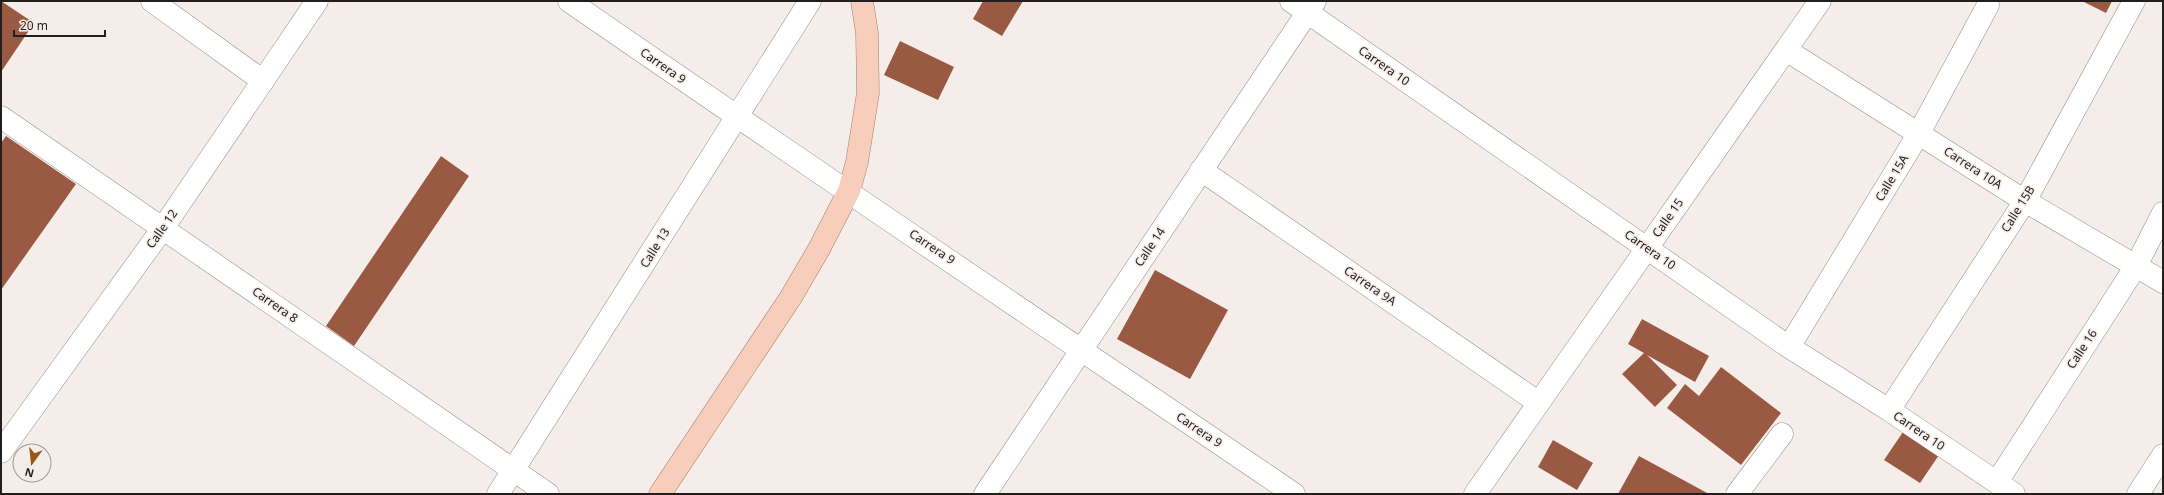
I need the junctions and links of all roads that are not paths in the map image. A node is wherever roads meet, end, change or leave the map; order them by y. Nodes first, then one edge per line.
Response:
1 (152, 1) edge
2 (317, 1) edge
3 (568, 1) edge
4 (810, 1) edge
5 (862, 1) edge
6 (1820, 1) edge
7 (2134, 1) edge
8 (1987, 2) edge
9 (1304, 5) edge
10 (1786, 50) junction
11 (263, 81) junction
12 (1, 117) edge
13 (737, 118) junction
14 (1919, 133) junction
15 (1201, 170) junction
16 (849, 191) junction
17 (2024, 201) junction
18 (2163, 213) edge
19 (163, 228) junction
20 (1647, 248) junction
21 (2136, 266) junction
22 (2163, 282) edge
23 (1789, 347) junction
24 (1081, 349) junction
25 (1539, 403) junction
26 (1889, 410) junction
27 (1782, 434) dead end
28 (1, 452) edge
29 (2163, 455) edge
30 (514, 470) junction
31 (2005, 488) edge
32 (498, 494) edge
33 (548, 494) edge
34 (660, 494) edge
35 (985, 494) edge
36 (1294, 494) edge
37 (1475, 494) edge
38 (1737, 494) edge
39 (2138, 494) edge

1 - 11 street
2 - 11 street, Calle 12
3 - 13 street, Carrera 9
4 - 13 street, Calle 13
5 - 16 main road
6 - 10 street, Calle 15
7 - 17 street, Calle 15B
8 - 14 street, Calle 15A
9 - 15 street, Calle 14
9 - 20 street, Carrera 10
10 - 14 street, Carrera 10A
10 - 20 street, Calle 15
11 - 19 street, Calle 12
12 - 19 street, Carrera 8
13 - 16 street, Carrera 9
13 - 30 street, Calle 13
14 - 17 street, Carrera 10A
14 - 23 street, Calle 15A
15 - 24 street, Calle 14
15 - 25 street, Carrera 9A
16 - 24 street, Carrera 9
16 - 34 main road
17 - 21 street, Carrera 10A
17 - 26 street, Calle 15B
18 - 21 street, Calle 16
19 - 28 street, Calle 12
19 - 30 street, Carrera 8
20 - 23 street, Carrera 10
20 - 25 street, Calle 15
21 - 22 street, Carrera 10A
21 - 31 street, Calle 16
23 - 26 street, Carrera 10
24 - 35 street, Calle 14
24 - 36 street, Carrera 9
25 - 37 street, Calle 15
26 - 31 street, Carrera 10
27 - 38 street
29 - 39 street
30 - 32 street, Calle 13
30 - 33 street, Carrera 8

